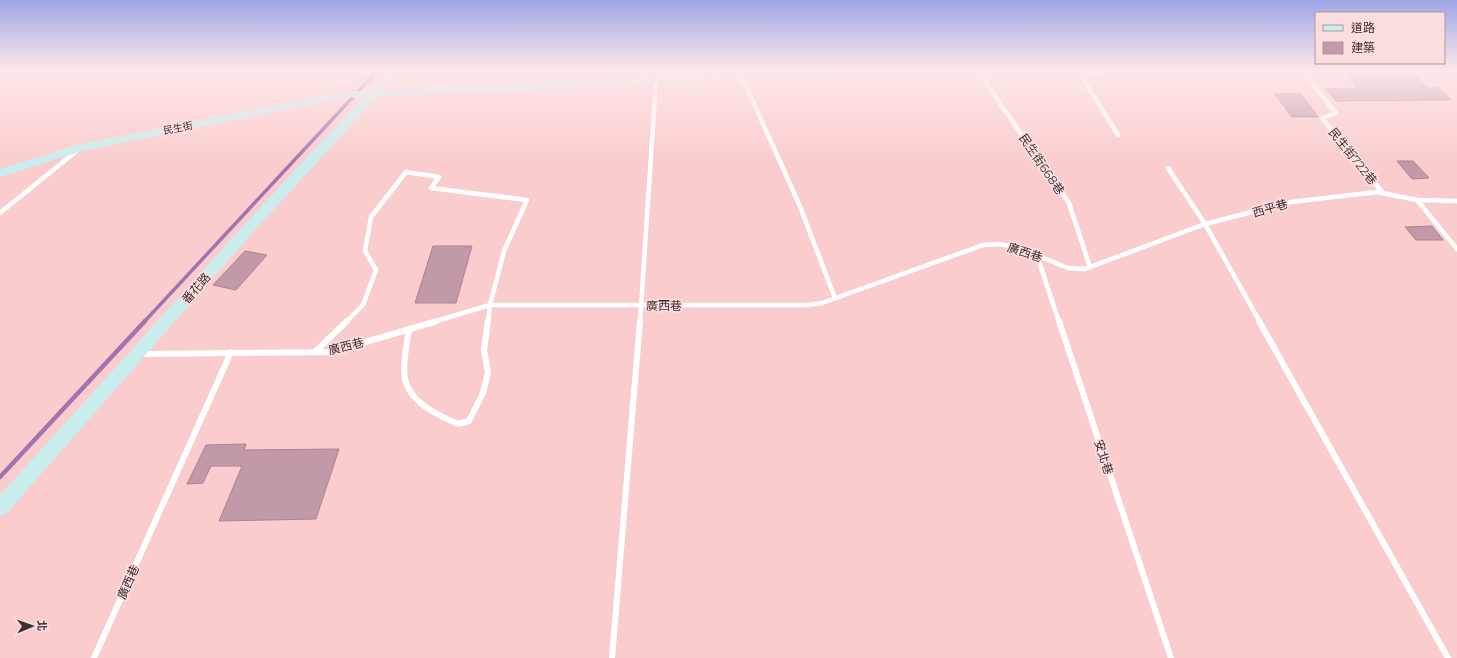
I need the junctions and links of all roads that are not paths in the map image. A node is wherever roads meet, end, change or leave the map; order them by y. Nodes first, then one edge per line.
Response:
1 (315, 101) edge
2 (366, 101) edge
3 (655, 101) edge
4 (753, 101) edge
5 (998, 101) edge
6 (1097, 101) edge
7 (1325, 101) edge
8 (1118, 135) dead end
9 (80, 148) junction
10 (1168, 168) dead end
11 (0, 173) edge
12 (1383, 193) junction
13 (1416, 200) junction
14 (1457, 201) edge
15 (0, 214) edge
16 (1205, 224) junction
17 (1457, 249) edge
18 (1037, 255) junction
19 (1090, 266) junction
20 (836, 298) junction
21 (490, 305) junction
22 (641, 305) junction
23 (409, 329) junction
24 (231, 352) junction
25 (315, 352) junction
26 (138, 354) junction
27 (0, 508) edge
28 (94, 658) edge
29 (612, 658) edge
30 (1171, 658) edge
31 (1448, 658) edge

1 - 9 street, 民生街
2 - 26 street, 番花路
3 - 22 lane
4 - 20 lane
5 - 19 lane, 民生街668巷
6 - 8 lane
7 - 12 lane, 民生街722巷
9 - 11 street, 民生街
9 - 15 lane
10 - 16 lane
12 - 13 lane, 西平巷
12 - 16 lane, 西平巷
13 - 14 lane, 西平巷
13 - 17 lane
16 - 19 lane, 西平巷
16 - 31 lane
18 - 19 lane, 廣西巷
18 - 20 lane, 廣西巷
18 - 30 lane, 安北巷
20 - 22 lane, 廣西巷
21 - 22 lane, 廣西巷
21 - 23 lane, 廣西巷
21 - 23 lane
21 - 25 lane
22 - 29 lane
23 - 25 lane, 廣西巷
24 - 25 lane, 廣西巷
24 - 26 lane, 廣西巷
24 - 28 lane, 廣西巷
26 - 27 street, 番花路

